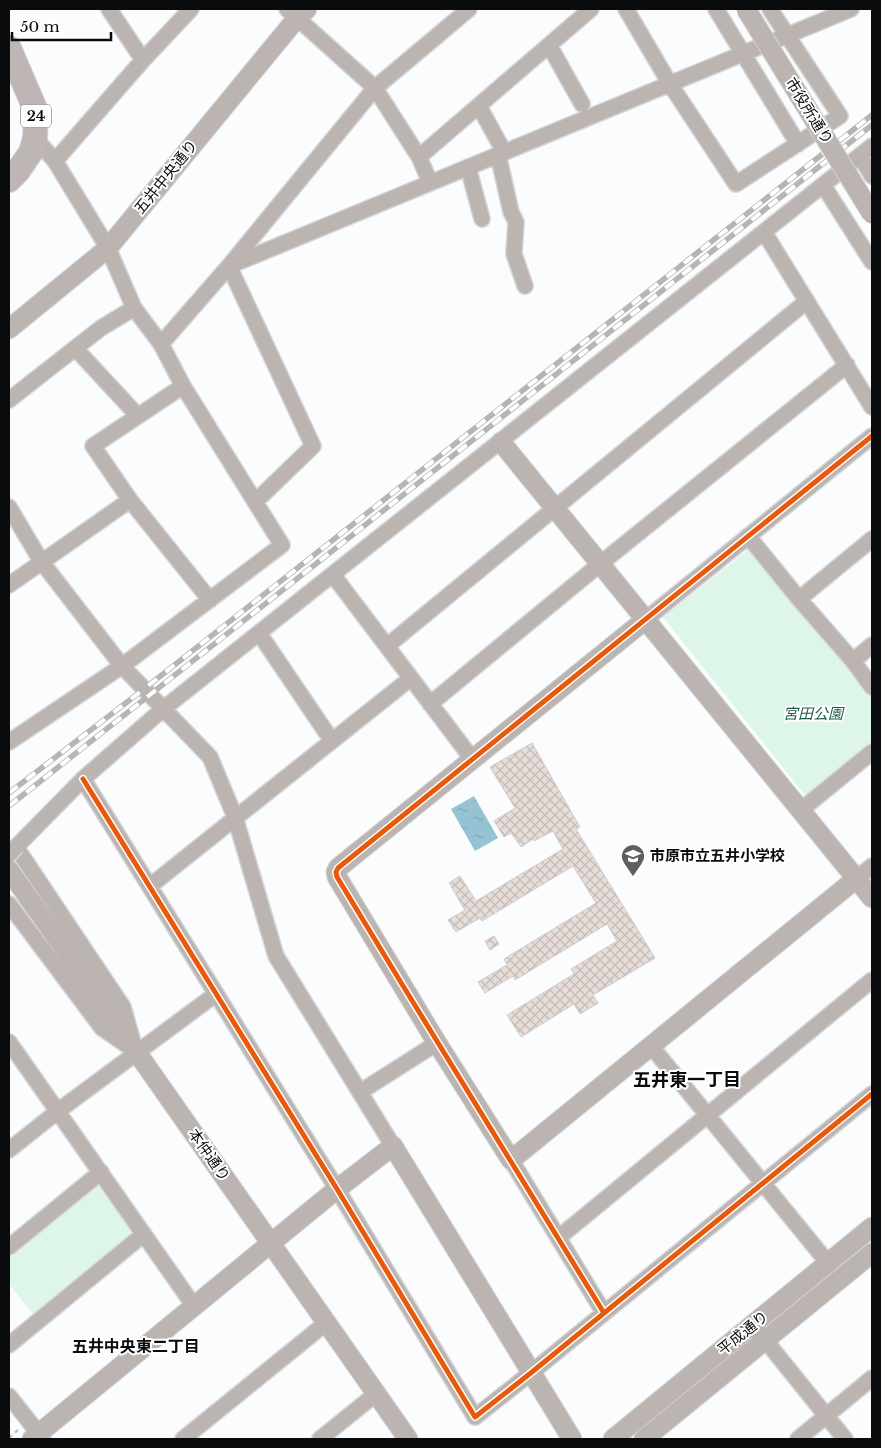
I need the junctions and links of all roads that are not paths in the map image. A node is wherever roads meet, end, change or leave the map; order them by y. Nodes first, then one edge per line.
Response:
1 (109, 9) edge
2 (191, 9) edge
3 (469, 9) edge
4 (591, 9) edge
5 (626, 9) edge
6 (716, 9) edge
7 (746, 9) edge
8 (770, 9) edge
9 (851, 9) edge
10 (297, 12) edge
11 (788, 36) junction
12 (549, 45) junction
13 (9, 48) edge
14 (742, 52) junction
15 (143, 60) junction
16 (670, 84) junction
17 (375, 88) junction
18 (582, 104) dead end
19 (479, 106) junction
20 (35, 138) junction
21 (798, 144) junction
22 (872, 146) edge
23 (501, 153) junction
24 (860, 156) junction
25 (419, 157) junction
26 (55, 161) junction
27 (468, 167) junction
28 (872, 176) edge
29 (9, 180) edge
30 (430, 182) junction
31 (823, 185) junction
32 (872, 214) edge
33 (482, 219) dead end
34 (764, 232) junction
35 (108, 248) junction
36 (872, 262) edge
37 (229, 266) junction
38 (525, 286) dead end
39 (806, 301) junction
40 (134, 308) junction
41 (9, 329) edge
42 (161, 344) junction
43 (75, 348) junction
44 (846, 365) junction
45 (183, 386) junction
46 (9, 400) edge
47 (872, 407) edge
48 (138, 416) junction
49 (872, 436) edge
50 (501, 442) junction
51 (130, 500) junction
52 (255, 502) junction
53 (9, 507) edge
54 (553, 508) junction
55 (748, 536) junction
56 (872, 540) edge
57 (41, 561) junction
58 (600, 564) junction
59 (333, 574) junction
60 (9, 585) edge
61 (210, 600) junction
62 (799, 600) junction
63 (645, 620) junction
64 (259, 633) junction
65 (872, 645) edge
66 (387, 646) junction
67 (853, 660) junction
68 (122, 666) junction
69 (411, 678) junction
70 (872, 687) edge
71 (430, 704) junction
72 (163, 709) junction
73 (332, 741) junction
74 (9, 742) edge
75 (872, 752) edge
76 (473, 760) junction
77 (83, 779) junction
78 (800, 810) junction
79 (236, 817) junction
80 (13, 851) edge
81 (872, 866) edge
82 (9, 870) edge
83 (856, 878) junction
84 (150, 886) junction
85 (872, 898) edge
86 (9, 904) edge
87 (872, 980) edge
88 (216, 994) junction
89 (9, 1042) edge
90 (437, 1043) junction
91 (651, 1046) junction
92 (136, 1052) junction
93 (360, 1092) junction
94 (872, 1094) edge
95 (58, 1111) junction
96 (707, 1114) junction
97 (393, 1146) junction
98 (9, 1150) edge
99 (511, 1160) junction
100 (101, 1172) junction
101 (763, 1184) junction
102 (337, 1189) junction
103 (872, 1227) edge
104 (144, 1234) junction
105 (558, 1238) junction
106 (271, 1243) junction
107 (9, 1246) edge
108 (872, 1253) edge
109 (828, 1263) junction
110 (194, 1306) junction
111 (604, 1313) junction
112 (326, 1323) junction
113 (753, 1325) junction
114 (765, 1340) junction
115 (9, 1345) edge
116 (532, 1372) junction
117 (872, 1378) edge
118 (377, 1393) junction
119 (9, 1396) edge
120 (826, 1416) junction
121 (38, 1437) edge
122 (183, 1439) edge
123 (320, 1439) edge
124 (408, 1439) edge
125 (572, 1439) edge
126 (613, 1439) edge
127 (644, 1439) edge
128 (798, 1439) edge
129 (845, 1439) edge

1 - 15 street
2 - 15 street
3 - 17 street
4 - 12 street
5 - 16 street
6 - 14 street
7 - 32 street, 市役所通り, bridge
8 - 11 street
9 - 11 street
10 - 17 street
10 - 35 street, 五井中央通り
11 - 14 street
11 - 21 street
12 - 18 street
12 - 19 street
13 - 20 main road, 24
14 - 16 street
14 - 21 street
15 - 26 street
16 - 21 street
16 - 23 street
17 - 25 street
17 - 37 street
19 - 23 street
19 - 25 street
20 - 26 street
20 - 29 main road, 24
22 - 24 street
23 - 27 street
23 - 38 street
24 - 28 street
24 - 31 street
25 - 30 street
26 - 35 street
27 - 30 street
27 - 33 street
30 - 37 street
31 - 34 street
31 - 36 street
34 - 39 street
34 - 50 street
35 - 40 street
35 - 41 street, 五井中央通り
37 - 42 street
37 - 52 street
39 - 44 street
39 - 54 street
40 - 42 street
40 - 43 street
42 - 45 street
43 - 46 street
43 - 48 street
44 - 47 street
44 - 58 street
45 - 48 street
45 - 52 street
48 - 51 street
49 - 55 street
50 - 54 street
50 - 59 street
51 - 57 street
51 - 61 street
52 - 61 street
53 - 57 street
54 - 58 street
54 - 66 street
55 - 62 street
55 - 63 street
56 - 62 street
57 - 60 street
57 - 68 street
58 - 63 street
58 - 71 street
59 - 64 street
59 - 66 street
61 - 68 street
62 - 67 street
63 - 76 street
63 - 78 street
64 - 72 street
64 - 73 street
65 - 67 street
66 - 69 street
67 - 70 street
68 - 72 street
68 - 74 street
69 - 71 street
69 - 73 street
71 - 76 street
72 - 77 street
72 - 79 street
73 - 79 street
75 - 78 street
76 - 90 street
77 - 80 street
77 - 84 street
78 - 83 street
79 - 84 street
79 - 93 street
80 - 92 street
81 - 83 street
82 - 92 street, 本仲通り
83 - 85 street
83 - 91 street
84 - 88 street
86 - 92 street
87 - 96 street
88 - 92 street
88 - 102 street
89 - 95 street
90 - 93 street
90 - 99 street
91 - 96 street
91 - 99 street
92 - 95 street
92 - 106 street, 本仲通り
93 - 97 street
94 - 101 street
95 - 98 street
95 - 100 street
96 - 101 street
96 - 105 street
97 - 102 street
97 - 116 street
99 - 105 street
100 - 104 street
100 - 107 street
101 - 109 street
101 - 111 street
102 - 106 street
102 - 116 street
103 - 109 street, 平成通り
104 - 110 street
104 - 115 street
105 - 111 street
106 - 110 street
106 - 112 street, 本仲通り
108 - 114 street, 平成通り
109 - 113 street, 平成通り
110 - 121 street
111 - 116 street
112 - 118 street, 本仲通り
112 - 122 street
113 - 114 street
113 - 126 street, 平成通り
114 - 120 street
114 - 127 street, 平成通り
116 - 125 street
117 - 120 street
118 - 123 street
118 - 124 street, 本仲通り
119 - 121 street
120 - 128 street
120 - 129 street

